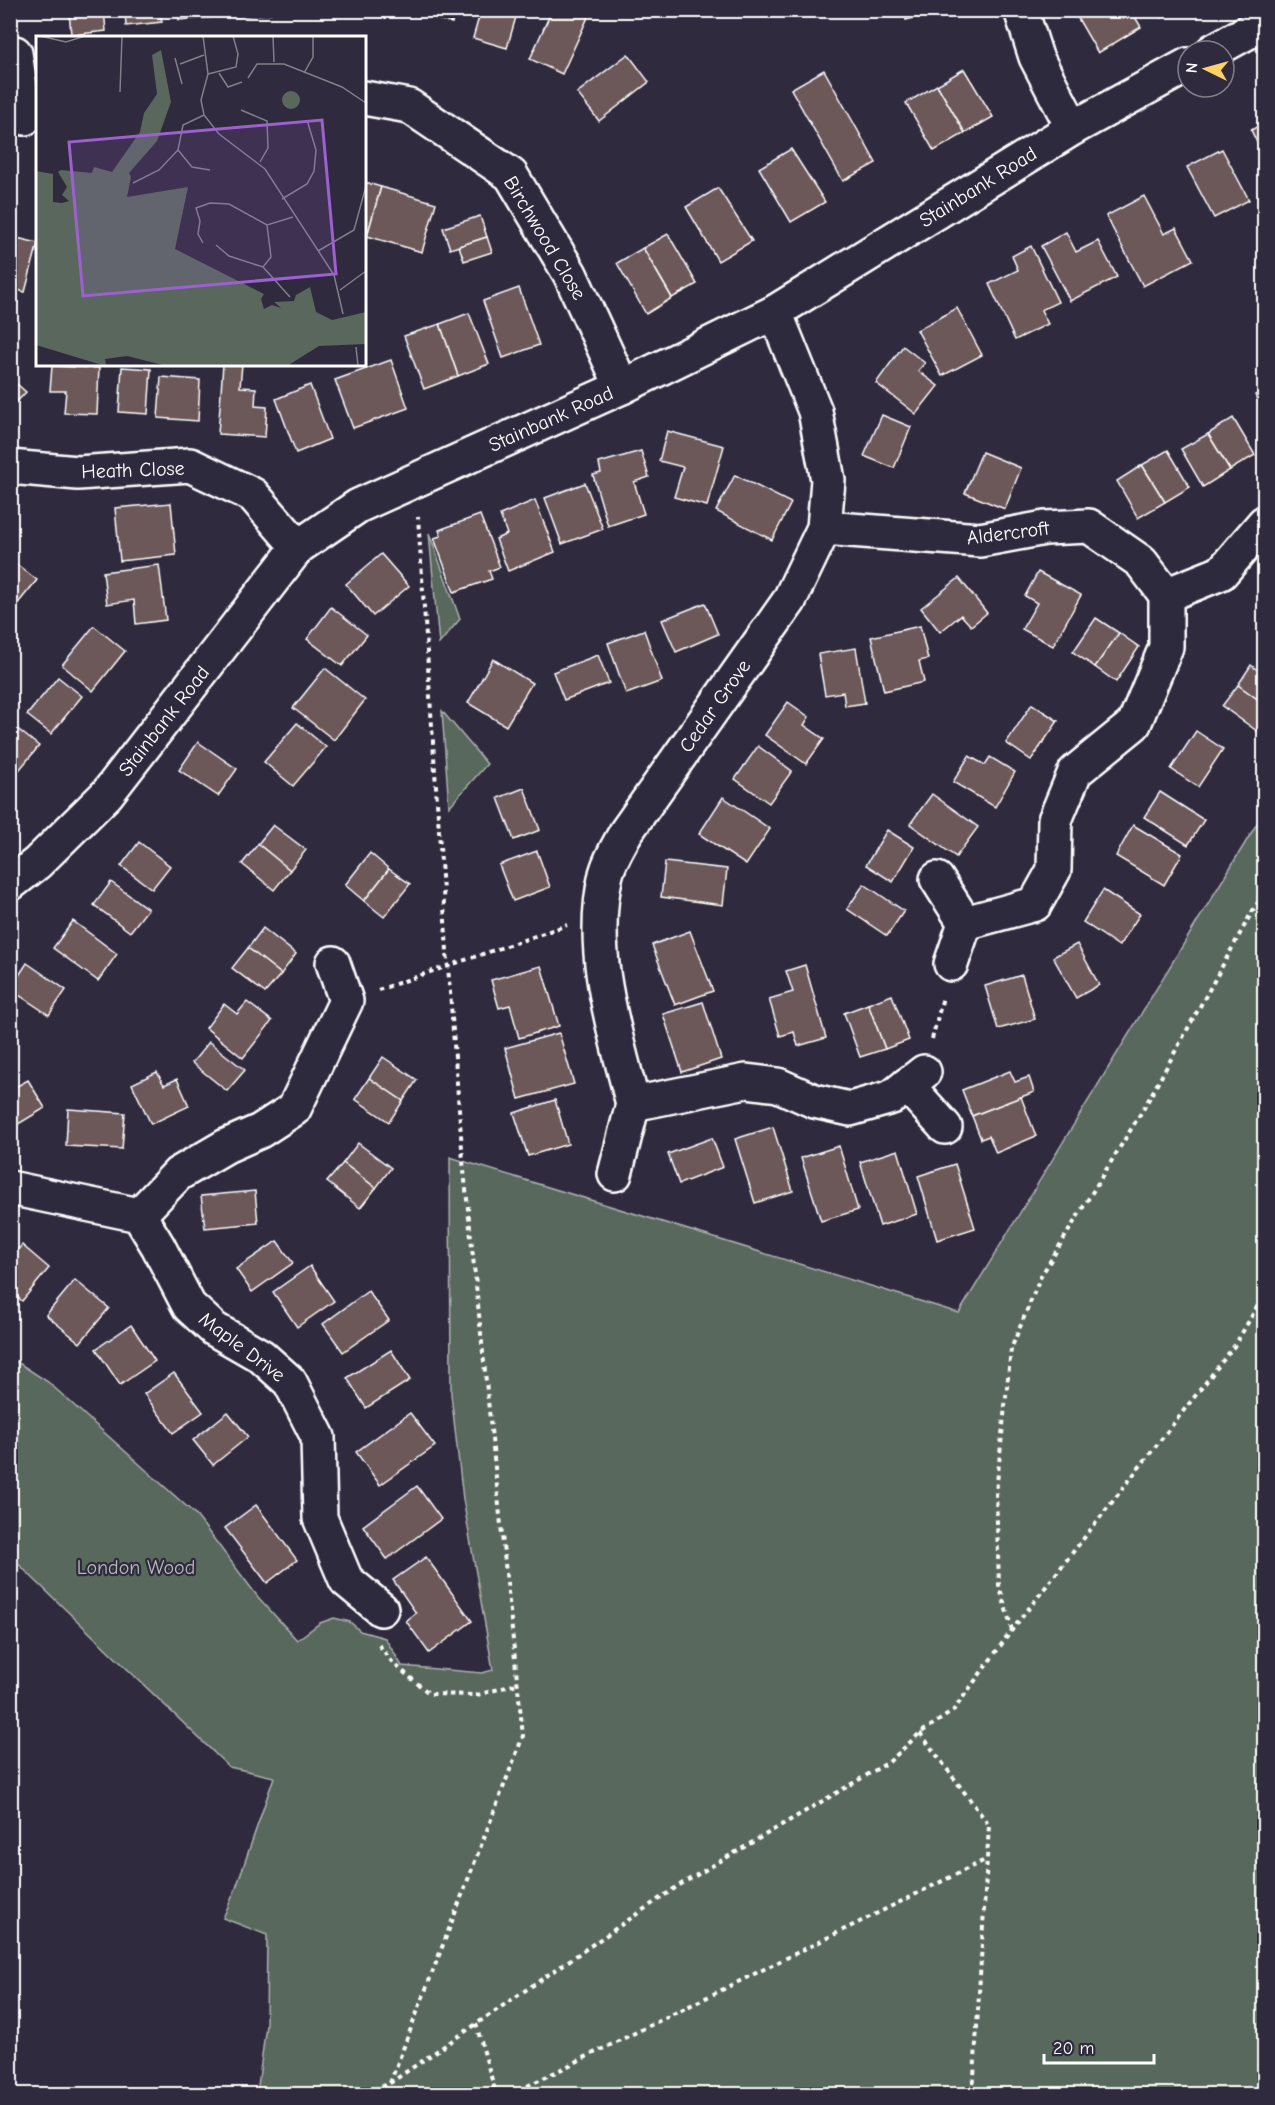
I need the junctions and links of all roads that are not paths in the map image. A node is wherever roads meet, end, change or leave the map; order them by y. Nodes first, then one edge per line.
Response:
1 (1021, 10) edge
2 (1264, 23) edge
3 (1235, 39) edge
4 (15, 53) dead end
5 (1176, 72) edge
6 (366, 98) edge
7 (24, 118) edge
8 (1073, 128) junction
9 (775, 312) junction
10 (622, 387) junction
11 (10, 467) edge
12 (1264, 523) edge
13 (824, 528) junction
14 (298, 547) junction
15 (1166, 595) junction
16 (937, 879) dead end
17 (10, 884) edge
18 (965, 923) junction
19 (333, 963) dead end
20 (951, 964) road end
21 (633, 1104) junction
22 (945, 1127) dead end
23 (615, 1174) dead end
24 (10, 1188) edge
25 (139, 1215) junction
26 (381, 1610) road end

1 - 8 street
2 - 3 street
4 - 7 street
5 - 8 street, Stainbank Road
6 - 10 street, Birchwood Close
8 - 9 street, Stainbank Road
9 - 10 street, Stainbank Road
9 - 13 street, Cedar Grove
10 - 14 street, Stainbank Road
11 - 14 street, Heath Close
12 - 15 street
13 - 15 street, Aldercroft
13 - 21 street, Cedar Grove
14 - 17 street, Stainbank Road
15 - 18 street
16 - 18 street
18 - 20 street
19 - 25 street
21 - 22 street
21 - 23 street, Cedar Grove
24 - 25 street
25 - 26 street, Maple Drive

